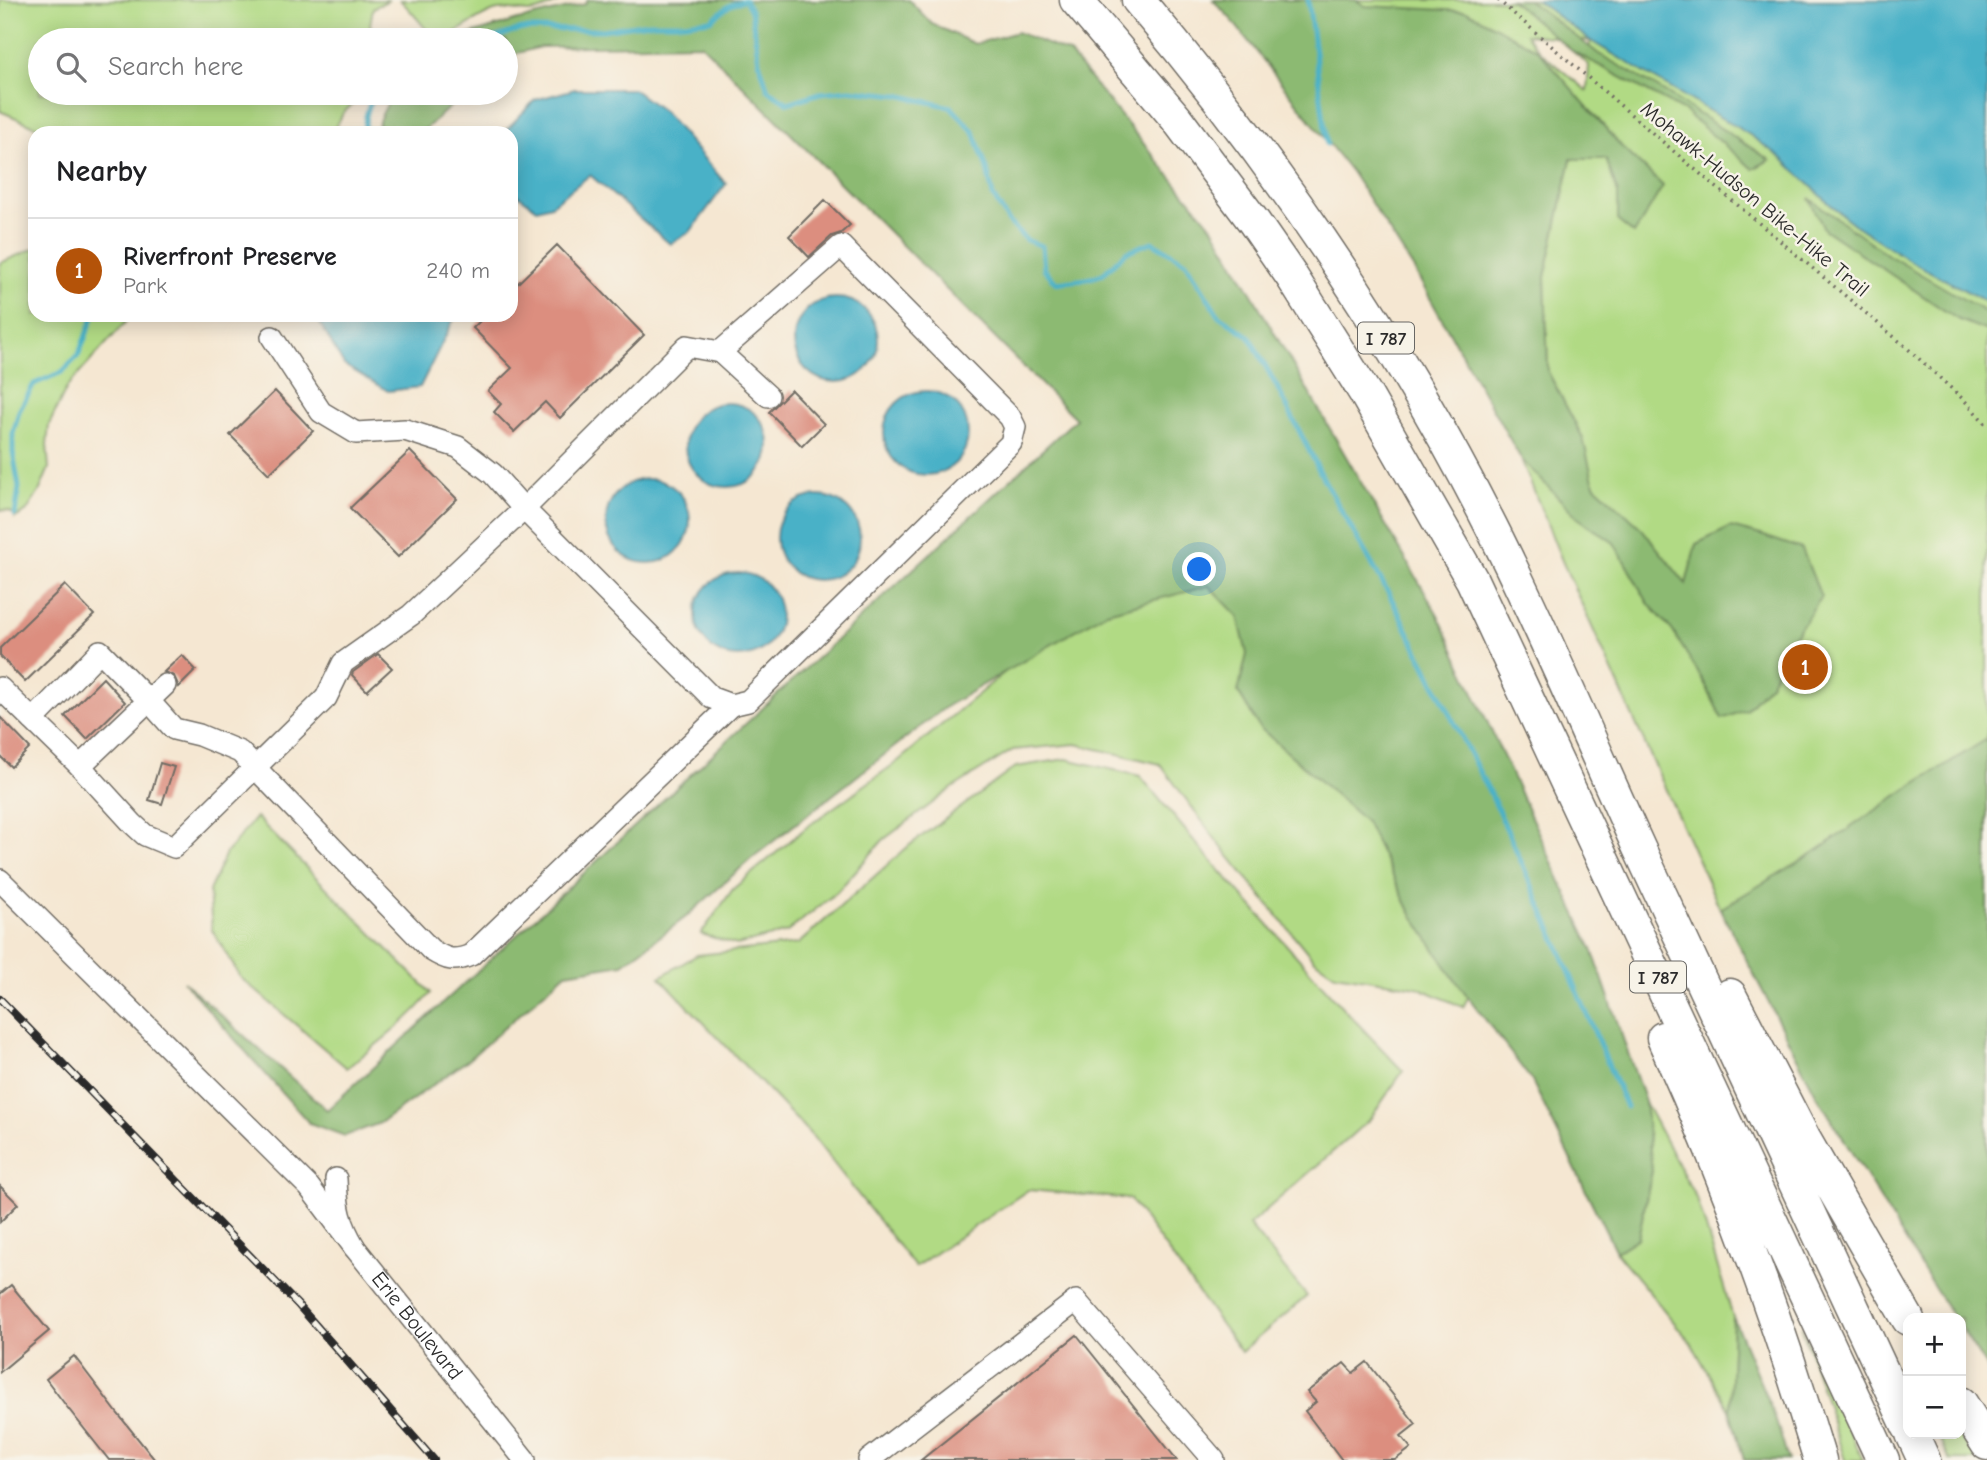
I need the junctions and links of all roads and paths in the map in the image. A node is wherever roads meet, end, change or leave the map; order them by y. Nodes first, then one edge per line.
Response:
1 (1076, 0) edge
2 (1139, 0) edge
3 (1498, 0) edge
4 (272, 337) dead end
5 (720, 352) junction
6 (768, 396) dead end
7 (1987, 425) edge
8 (1425, 499) junction
9 (524, 509) junction
10 (166, 685) dead end
11 (0, 688) edge
12 (149, 701) junction
13 (731, 705) junction
14 (1578, 709) junction
15 (33, 720) junction
16 (80, 766) junction
17 (254, 767) junction
18 (0, 880) edge
19 (336, 1179) dead end
20 (355, 1248) junction
21 (1905, 1313) edge
22 (1966, 1411) edge
23 (1903, 1415) edge
24 (1914, 1439) edge
25 (1987, 1444) edge
26 (525, 1460) edge
27 (869, 1460) edge
28 (1214, 1460) edge
29 (1820, 1460) edge
30 (1883, 1460) edge
31 (1924, 1460) edge

1 - 8 highway, I 787
2 - 14 highway, I 787
3 - 7 path, Mohawk-Hudson Bike-Hike Trail
4 - 9 street
5 - 6 street
5 - 9 street
5 - 13 street
8 - 29 highway
8 - 30 highway, I 787
9 - 13 street
9 - 17 street
10 - 12 street
11 - 15 street
12 - 15 street
12 - 16 street
12 - 17 street
13 - 17 street
14 - 21 highway
14 - 23 highway, I 787
15 - 16 street
16 - 17 street
18 - 20 street
19 - 20 street, Erie Boulevard
20 - 26 street, Erie Boulevard
22 - 25 highway
24 - 31 highway
27 - 28 street

